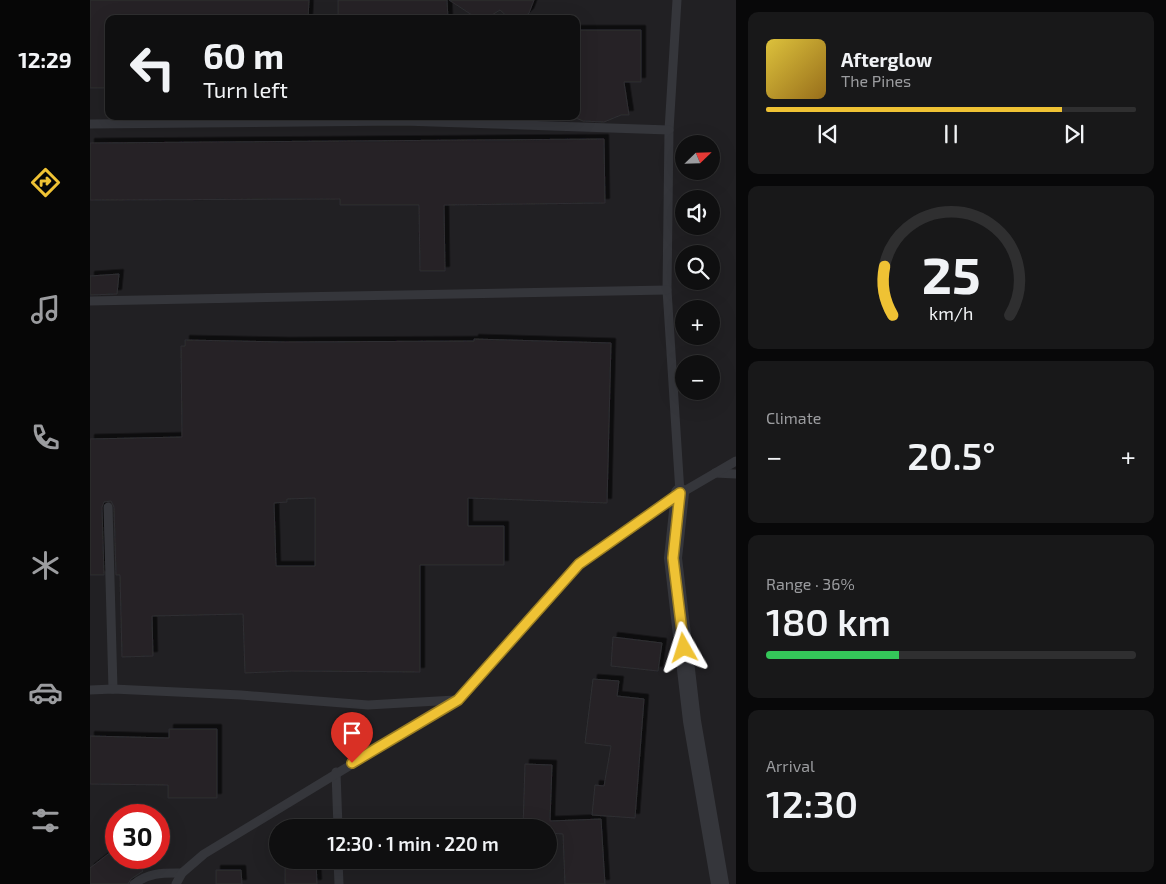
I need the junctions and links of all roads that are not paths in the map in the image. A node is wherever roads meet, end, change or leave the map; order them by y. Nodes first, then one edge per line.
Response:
1 (677, 0) edge
2 (90, 124) edge
3 (669, 130) junction
4 (667, 290) junction
5 (90, 301) edge
6 (736, 461) edge
7 (714, 473) junction
8 (736, 474) edge
9 (680, 493) junction
10 (108, 507) dead end
11 (113, 689) junction
12 (90, 690) edge
13 (458, 700) junction
14 (336, 772) junction
15 (338, 819) edge
16 (338, 869) edge
17 (182, 873) junction
18 (134, 884) edge
19 (176, 884) edge
20 (339, 884) edge
21 (720, 884) edge

1 - 3 lane
2 - 3 lane
3 - 4 lane
4 - 5 lane
4 - 9 lane
6 - 7 lane
7 - 8 lane
7 - 9 lane
9 - 13 lane
9 - 21 street
10 - 11 lane
11 - 12 lane
11 - 13 lane
13 - 14 lane
14 - 15 lane
14 - 17 lane
16 - 20 lane
17 - 18 lane
17 - 19 lane

